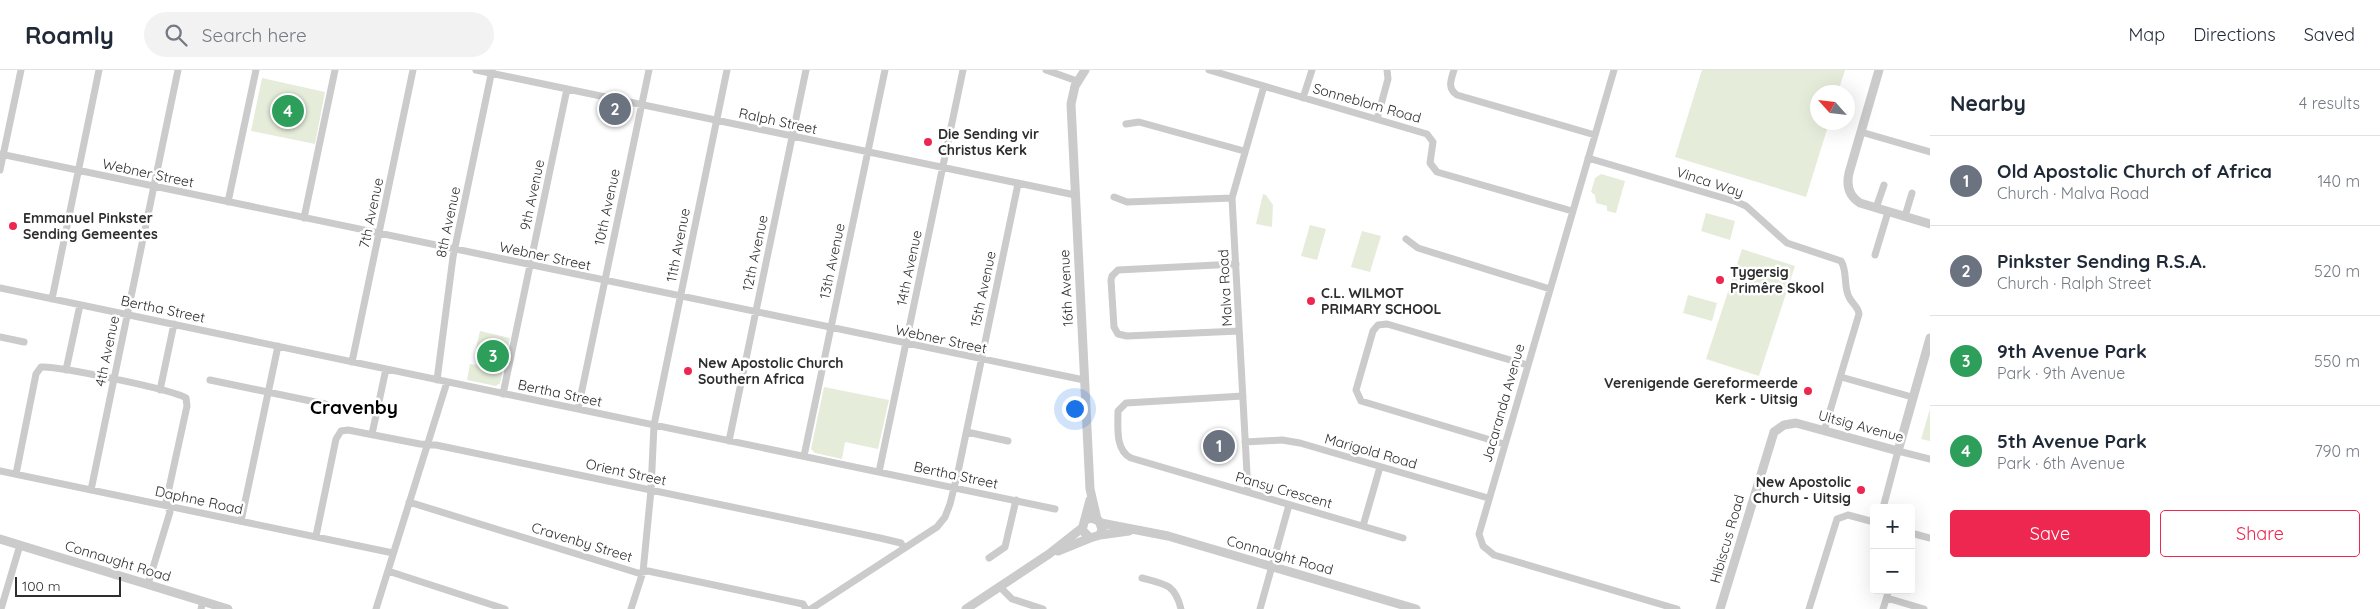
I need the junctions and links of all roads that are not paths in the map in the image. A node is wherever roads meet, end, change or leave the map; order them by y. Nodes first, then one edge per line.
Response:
1 (21, 70) edge
2 (99, 70) edge
3 (178, 70) edge
4 (256, 70) edge
5 (335, 70) edge
6 (414, 70) edge
7 (476, 70) edge
8 (649, 70) edge
9 (727, 70) edge
10 (806, 70) edge
11 (885, 70) edge
12 (964, 70) edge
13 (1046, 70) edge
14 (1085, 70) edge
15 (1209, 70) edge
16 (1312, 70) edge
17 (1387, 70) edge
18 (1454, 70) edge
19 (1614, 70) edge
20 (1879, 70) edge
21 (492, 72) edge
22 (1077, 81) junction
23 (1264, 86) junction
24 (567, 89) junction
25 (1303, 98) junction
26 (642, 105) junction
27 (1377, 119) junction
28 (716, 120) junction
29 (1126, 124) dead end
30 (1861, 132) junction
31 (1595, 135) junction
32 (792, 136) junction
33 (1244, 151) junction
34 (868, 152) junction
35 (1930, 152) edge
36 (2, 155) edge
37 (1588, 158) junction
38 (942, 168) junction
39 (0, 170) edge
40 (78, 171) junction
41 (1018, 184) junction
42 (1884, 185) dead end
43 (154, 186) junction
44 (1912, 193) dead end
45 (1075, 195) junction
46 (1114, 197) dead end
47 (1232, 198) junction
48 (228, 202) junction
49 (1876, 208) junction
50 (1572, 211) junction
51 (1888, 212) junction
52 (1905, 216) junction
53 (304, 218) junction
54 (1930, 224) edge
55 (379, 234) junction
56 (1406, 239) dead end
57 (454, 250) junction
58 (1875, 255) dead end
59 (1236, 264) junction
60 (530, 265) junction
61 (605, 281) junction
62 (0, 288) edge
63 (1550, 289) junction
64 (680, 297) junction
65 (52, 299) junction
66 (80, 304) junction
67 (756, 313) junction
68 (127, 314) junction
69 (174, 324) junction
70 (830, 328) junction
71 (1240, 331) junction
72 (0, 337) edge
73 (1930, 338) edge
74 (24, 342) dead end
75 (906, 344) junction
76 (278, 346) junction
77 (982, 360) junction
78 (352, 362) junction
79 (1527, 366) junction
80 (386, 369) junction
81 (66, 370) junction
82 (1841, 377) junction
83 (113, 380) junction
84 (210, 380) dead end
85 (437, 380) junction
86 (1084, 380) junction
87 (447, 382) junction
88 (160, 390) junction
89 (268, 392) junction
90 (503, 394) junction
91 (1243, 396) junction
92 (1912, 397) junction
93 (325, 404) dead end
94 (578, 409) junction
95 (654, 425) junction
96 (1784, 425) joint
97 (1824, 431) junction
98 (967, 432) junction
99 (372, 434) junction
100 (1008, 440) dead end
101 (729, 441) junction
102 (1245, 442) junction
103 (427, 444) junction
104 (1504, 444) junction
105 (1898, 452) junction
106 (804, 456) junction
107 (1930, 460) edge
108 (1380, 467) junction
109 (0, 471) edge
110 (879, 472) junction
111 (16, 474) junction
112 (954, 488) junction
113 (90, 490) junction
114 (651, 490) junction
115 (1248, 492) junction
116 (1091, 495) junction
117 (1488, 498) junction
118 (1016, 500) junction
119 (409, 502) junction
120 (1289, 504) junction
121 (1884, 504) edge
122 (168, 506) junction
123 (1055, 509) dead end
124 (241, 521) junction
125 (1099, 521) junction
126 (1870, 521) edge
127 (1083, 524) junction
128 (1363, 526) junction
129 (1136, 530) junction
130 (1915, 534) edge
131 (1100, 535) junction
132 (316, 536) junction
133 (1090, 538) junction
134 (1403, 538) dead end
135 (1930, 538) edge
136 (0, 539) edge
137 (20, 545) junction
138 (904, 548) junction
139 (393, 553) junction
140 (1049, 554) junction
141 (989, 558) dead end
142 (1272, 566) junction
143 (388, 571) junction
144 (643, 572) junction
145 (1142, 578) dead end
146 (4, 584) edge
147 (148, 584) junction
148 (1000, 587) junction
149 (1888, 594) edge
150 (1887, 598) junction
151 (202, 605) edge
152 (1, 609) edge
153 (228, 609) edge
154 (376, 609) edge
155 (505, 609) edge
156 (632, 609) edge
157 (806, 609) edge
158 (810, 609) edge
159 (966, 609) edge
160 (1043, 609) edge
161 (1181, 609) edge
162 (1260, 609) edge
163 (1416, 609) edge
164 (1677, 609) edge
165 (1720, 609) edge
166 (1809, 609) edge
167 (1884, 609) edge
168 (1924, 609) edge

1 - 36 street
2 - 40 street
3 - 43 street, 4th Avenue
4 - 48 street
5 - 53 street
6 - 55 street, 7th Avenue
7 - 21 street, Ralph Street
8 - 26 street, 10th Avenue
9 - 28 street, 11th Avenue
10 - 32 street, 12th Avenue
11 - 34 street, 13th Avenue
12 - 38 street, 14th Avenue
13 - 22 street
14 - 22 street
15 - 23 street, Sonneblom Road
16 - 25 street
17 - 27 street
18 - 31 street
19 - 31 street, Jacaranda Avenue
20 - 30 street
21 - 24 street, Ralph Street
21 - 57 street, 8th Avenue
22 - 45 street, 16th Avenue
23 - 25 street, Sonneblom Road
23 - 33 street, Malva Road
24 - 26 street, Ralph Street
24 - 60 street, 9th Avenue
25 - 27 street, Sonneblom Road
26 - 28 street, Ralph Street
26 - 61 street, 10th Avenue
27 - 50 street, Sonneblom Road
28 - 32 street, Ralph Street
28 - 64 street, 11th Avenue
29 - 33 street
30 - 35 street
30 - 49 street
31 - 37 street, Jacaranda Avenue
32 - 34 street, Ralph Street
32 - 67 street, 12th Avenue
33 - 47 street, Malva Road
34 - 38 street, Ralph Street
34 - 70 street, 13th Avenue
36 - 39 street
36 - 40 street, Webner Street
37 - 50 street, Jacaranda Avenue
37 - 82 street, Vinca Way
38 - 41 street, Ralph Street
38 - 75 street, 14th Avenue
40 - 43 street, Webner Street
40 - 65 street
41 - 45 street, Ralph Street
41 - 77 street, 15th Avenue
42 - 49 street
43 - 48 street, Webner Street
43 - 68 street, 4th Avenue
44 - 52 street
45 - 86 street, 16th Avenue
46 - 47 street
47 - 59 street, Malva Road
48 - 53 street, Webner Street
49 - 51 street
50 - 63 street, Jacaranda Avenue
51 - 52 street
51 - 58 street
52 - 54 street
53 - 55 street, Webner Street
55 - 57 street, Webner Street
55 - 78 street, 7th Avenue
56 - 63 street
57 - 60 street, Webner Street
57 - 85 street, 8th Avenue
59 - 71 street, Malva Road
59 - 71 street
60 - 61 street, Webner Street
60 - 90 street, 9th Avenue
61 - 64 street, Webner Street
61 - 94 street, 10th Avenue
62 - 65 street, Bertha Street
63 - 79 street, Jacaranda Avenue
64 - 67 street, Webner Street
64 - 95 street, 11th Avenue
65 - 66 street, Bertha Street
66 - 68 street, Bertha Street
66 - 81 street
67 - 70 street, Webner Street
67 - 101 street, 12th Avenue
68 - 69 street, Bertha Street
68 - 83 street, 4th Avenue
69 - 76 street, Bertha Street
69 - 88 street
70 - 75 street, Webner Street
70 - 106 street, 13th Avenue
71 - 91 street, Malva Road
72 - 74 street
73 - 92 street
75 - 77 street, Webner Street
75 - 110 street, 14th Avenue
76 - 78 street, Bertha Street
76 - 89 street
77 - 86 street, Webner Street
77 - 98 street, 15th Avenue
78 - 80 street, Bertha Street
79 - 104 street, Jacaranda Avenue
79 - 104 street
80 - 85 street, Bertha Street
80 - 99 street
81 - 83 street
81 - 111 street
82 - 92 street
82 - 97 street, Vinca Way
83 - 88 street
83 - 113 street, 4th Avenue
84 - 89 street
85 - 87 street, Bertha Street
86 - 116 street, 16th Avenue
87 - 90 street, Bertha Street
87 - 103 street
88 - 122 street
89 - 93 street
89 - 124 street
90 - 94 street, Bertha Street
91 - 102 street, Malva Road
91 - 115 street, Pansy Crescent
92 - 105 street
94 - 95 street, Bertha Street
95 - 101 street, Bertha Street
95 - 114 street, 11th Avenue
96 - 97 street, Uitsig Avenue
96 - 165 street, Hibiscus Road
97 - 105 street, Uitsig Avenue
98 - 100 street
98 - 112 street, 15th Avenue
99 - 103 street, Orient Street
99 - 132 street, Orient Street
101 - 106 street, Bertha Street
102 - 108 street, Marigold Road
102 - 115 street, Malva Road
103 - 114 street, Orient Street
103 - 119 street
104 - 117 street, Jacaranda Avenue
105 - 107 street, Uitsig Avenue
105 - 121 street
106 - 110 street, Bertha Street
108 - 117 street, Marigold Road
108 - 128 street
109 - 111 street, Daphne Road
110 - 112 street, Bertha Street
111 - 113 street, Daphne Road
112 - 118 street, Bertha Street
112 - 138 street
113 - 122 street, Daphne Road
114 - 138 street, Orient Street
114 - 144 street, 11th Avenue
115 - 120 street, Pansy Crescent
116 - 125 street, 16th Avenue
116 - 127 street, 16th Avenue
117 - 164 street, Jacaranda Avenue
118 - 123 street, Bertha Street
118 - 141 street
119 - 139 street
119 - 144 street, Cravenby Street
120 - 128 street, Pansy Crescent
120 - 142 street
122 - 124 street, Daphne Road
122 - 147 street
124 - 132 street, Daphne Road
125 - 127 street
125 - 129 street, Connaught Road
125 - 131 street
126 - 166 street
127 - 133 street
127 - 140 street
128 - 134 street, Pansy Crescent
129 - 131 street, Connaught Road
129 - 142 street, Connaught Road
130 - 135 street
131 - 133 street
132 - 139 street, Daphne Road
133 - 140 street
136 - 137 street, Connaught Road
137 - 146 street
137 - 147 street, Connaught Road
138 - 158 street
139 - 143 street
140 - 148 street
142 - 162 street
142 - 163 street, Connaught Road
143 - 154 street
143 - 155 street
144 - 156 street, 11th Avenue
144 - 157 street, Cravenby Street
145 - 161 street
146 - 152 street
147 - 151 street, Connaught Road
148 - 159 street
148 - 160 street
149 - 150 street
150 - 167 street
150 - 168 street
151 - 153 street, Connaught Road

